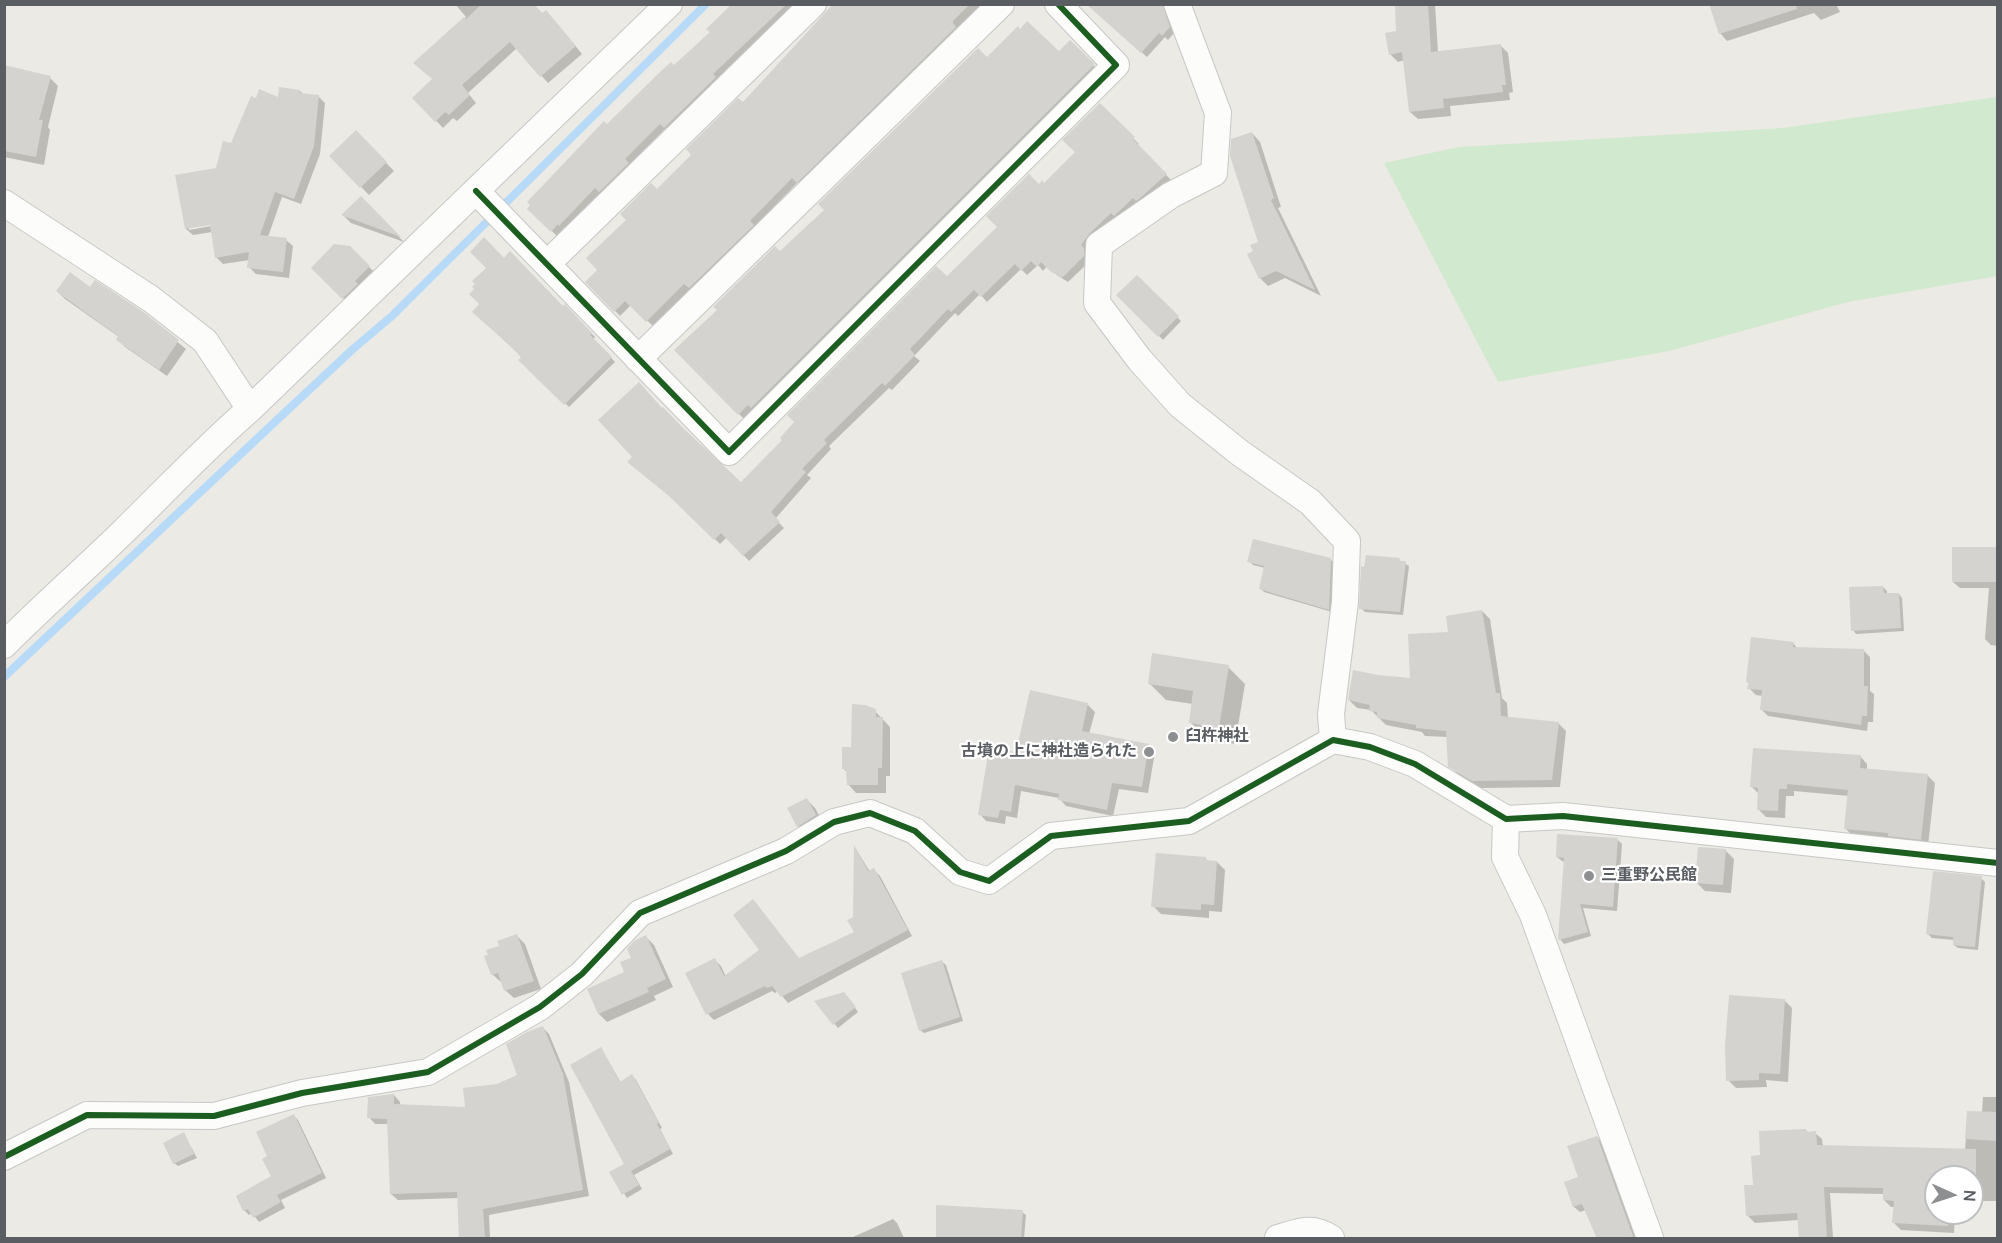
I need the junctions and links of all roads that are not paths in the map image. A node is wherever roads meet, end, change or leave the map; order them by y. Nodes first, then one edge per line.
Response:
1 (669, 4) edge
2 (813, 4) edge
3 (1001, 4) edge
4 (1058, 4) edge
5 (1177, 4) edge
6 (4, 203) edge
7 (488, 203) junction
8 (547, 264) junction
9 (638, 359) junction
10 (250, 409) junction
11 (4, 645) edge
12 (1333, 740) junction
13 (1506, 819) junction
14 (1998, 863) edge
15 (4, 1157) edge
16 (1278, 1239) edge
17 (1331, 1239) edge
18 (1650, 1239) edge

1 - 7 street
2 - 8 street
3 - 9 street
4 - 9 street
5 - 12 street
6 - 10 street
7 - 8 street
7 - 10 street
8 - 9 street
10 - 11 street
12 - 13 street
12 - 15 street
13 - 14 street
13 - 18 street
16 - 17 street

